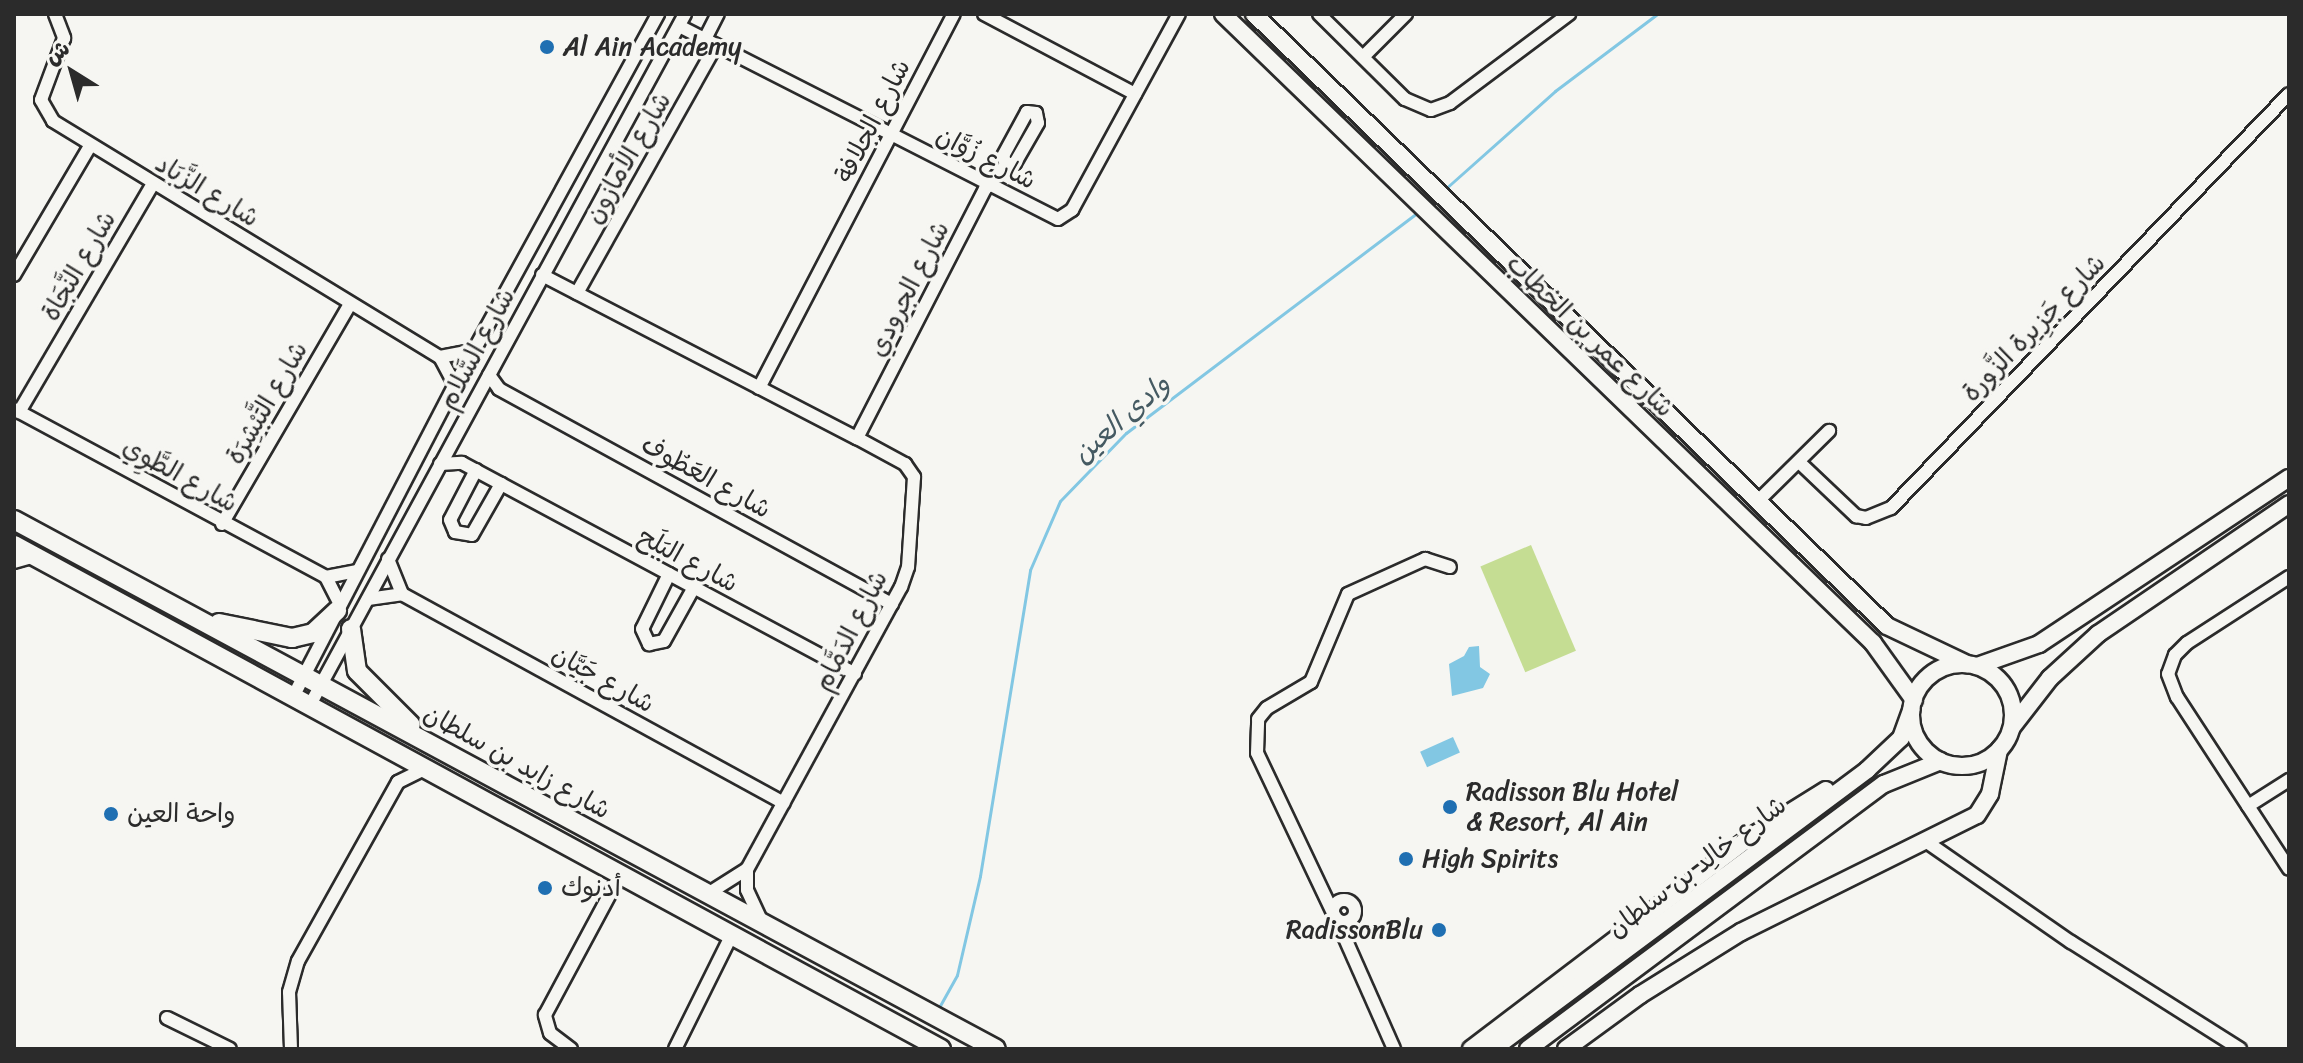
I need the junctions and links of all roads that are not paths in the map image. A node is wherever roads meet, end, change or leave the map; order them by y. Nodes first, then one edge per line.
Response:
1 (55, 14) edge
2 (658, 14) edge
3 (718, 14) edge
4 (954, 14) edge
5 (984, 14) edge
6 (1223, 14) edge
7 (1254, 14) edge
8 (1319, 14) edge
9 (1406, 14) edge
10 (1569, 14) edge
11 (1175, 16) edge
12 (682, 20) edge
13 (710, 42) junction
14 (1363, 57) junction
15 (1135, 94) junction
16 (2289, 94) edge
17 (891, 134) junction
18 (90, 146) junction
19 (1006, 165) dead end
20 (989, 183) junction
21 (153, 184) junction
22 (14, 275) edge
23 (542, 275) junction
24 (577, 293) junction
25 (350, 304) junction
26 (476, 349) junction
27 (440, 357) junction
28 (489, 375) junction
29 (455, 385) junction
30 (759, 388) junction
31 (499, 389) junction
32 (479, 395) junction
33 (17, 411) edge
34 (1829, 431) dead end
35 (857, 438) junction
36 (452, 441) junction
37 (1799, 462) junction
38 (462, 463) junction
39 (440, 464) junction
40 (476, 470) junction
41 (2289, 478) edge
42 (501, 484) junction
43 (1758, 501) junction
44 (2289, 504) edge
45 (14, 520) edge
46 (222, 524) junction
47 (14, 545) edge
48 (35, 556) junction
49 (388, 559) junction
50 (14, 562) edge
51 (1450, 567) dead end
52 (357, 571) junction
53 (669, 574) junction
54 (326, 577) junction
55 (2289, 577) edge
56 (694, 587) junction
57 (402, 594) junction
58 (368, 599) junction
59 (892, 604) junction
60 (339, 608) junction
61 (204, 622) junction
62 (351, 629) junction
63 (1972, 665) junction
64 (855, 674) junction
65 (313, 680) junction
66 (302, 701) junction
67 (1912, 705) junction
68 (2012, 727) junction
69 (427, 741) junction
70 (391, 749) junction
71 (1999, 750) junction
72 (1941, 761) junction
73 (427, 768) junction
74 (1867, 770) junction
75 (2289, 780) edge
76 (398, 782) junction
77 (783, 803) junction
78 (2248, 806) junction
79 (1924, 840) junction
80 (747, 869) junction
81 (2289, 869) edge
82 (621, 873) junction
83 (1322, 889) junction
84 (706, 895) junction
85 (1344, 900) junction
86 (1339, 918) junction
87 (765, 927) junction
88 (732, 934) junction
89 (167, 1018) dead end
90 (230, 1049) edge
91 (291, 1049) edge
92 (571, 1049) edge
93 (675, 1049) edge
94 (941, 1049) edge
95 (996, 1049) edge
96 (1394, 1049) edge
97 (1471, 1049) edge
98 (1493, 1049) edge
99 (1528, 1049) edge
100 (1566, 1049) edge
101 (2240, 1049) edge

1 - 18 street, شارع الزَّبَاد
2 - 26 street, شارع السَّلام
3 - 13 street, شارع الأمازون
4 - 17 street, شارع الجلافة
5 - 15 street
6 - 67 main road, شارع عمر بن الخطاب
7 - 43 main road, شارع عمر بن الخطاب
8 - 14 street
9 - 14 street
10 - 14 street
11 - 15 street, شارع زُوَّان
12 - 13 street, شارع زُوَّان
12 - 23 street, شارع السَّلام
13 - 17 street, شارع زُوَّان
13 - 24 street, شارع الأمازون
15 - 20 street, شارع زُوَّان
16 - 37 street, شارع جَزِيرة الزَّورة
17 - 20 street, شارع زُوَّان
17 - 30 street, شارع الجلافة
18 - 21 street, شارع الزَّبَاد
18 - 22 street
19 - 20 street, شارع الجرودي
20 - 35 street, شارع الجرودي
21 - 25 street, شارع الزَّبَاد
21 - 33 street, شارع النَّجَاة
23 - 24 street, شارع الدَمَّام
23 - 28 street, شارع السَّلام
24 - 30 street, شارع الدَمَّام
25 - 27 street, شارع الزَّبَاد
25 - 46 street, شارع التَّبْشِرَة
26 - 27 street
26 - 29 street, شارع السَّلام
27 - 29 street
28 - 31 street, شارع العَطُوف
28 - 32 street, شارع السَّلام
29 - 52 street, شارع السَّلام
30 - 35 street, شارع الدَمَّام
31 - 32 street
31 - 59 street, شارع العَطُوف
32 - 36 street, شارع السَّلام
33 - 46 street, شارع الطَّوِي
34 - 37 street
35 - 59 street, شارع الدَمَّام
36 - 38 street
36 - 39 street, شارع السَّلام
37 - 43 street
38 - 39 street, شارع البَلَح
38 - 40 street, شارع البَلَح
39 - 49 street, شارع السَّلام
40 - 42 street, شارع البَلَح
40 - 42 street
41 - 63 main road
42 - 53 street, شارع البَلَح
43 - 63 main road, شارع عمر بن الخطاب
44 - 68 main road
45 - 61 highway, شارع زايد بن سلطان
46 - 54 street, شارع الطَّوِي
47 - 48 highway, شارع زايد بن سلطان
48 - 50 street
48 - 66 highway, شارع زايد بن سلطان
49 - 57 street
49 - 58 street, شارع السَّلام
51 - 83 street
52 - 54 street
52 - 60 street, شارع السَّلام
53 - 56 street, شارع البَلَح
53 - 56 street
54 - 60 street
55 - 78 street
56 - 64 street, شارع البَلَح
57 - 58 street
57 - 77 street, شارع جَيَّان
58 - 62 street, شارع السَّلام
59 - 64 street, شارع الدَمَّام
60 - 61 highway
60 - 65 street, شارع السَّلام
61 - 65 highway, شارع زايد بن سلطان
62 - 65 street, شارع السَّلام
62 - 69 highway
63 - 67 main road
63 - 68 main road
64 - 77 street, شارع الدَمَّام
65 - 66 street, شارع السَّلام
65 - 66 street, شارع السَّلام
65 - 69 highway, شارع زايد بن سلطان
66 - 70 highway, شارع زايد بن سلطان
67 - 72 main road
67 - 74 main road, شارع خالِد بن سلطان
68 - 71 main road
69 - 84 highway, شارع زايد بن سلطان
70 - 73 highway, شارع زايد بن سلطان
70 - 76 street
71 - 72 main road
71 - 79 main road
72 - 99 main road, شارع خالِد بن سلطان
73 - 76 street
73 - 82 highway, شارع زايد بن سلطان
74 - 97 main road
74 - 98 main road, شارع خالِد بن سلطان
75 - 78 street
76 - 91 street
77 - 80 street, شارع الدَمَّام
78 - 81 street
79 - 100 main road
79 - 101 street
80 - 84 street, شارع الدَمَّام
80 - 87 street
82 - 88 highway, شارع زايد بن سلطان
82 - 92 street
83 - 85 street
83 - 86 street
84 - 87 highway, شارع زايد بن سلطان
85 - 86 street
85 - 86 street
86 - 96 street
87 - 95 highway, شارع زايد بن سلطان
88 - 93 street
88 - 94 highway, شارع زايد بن سلطان
89 - 90 street

